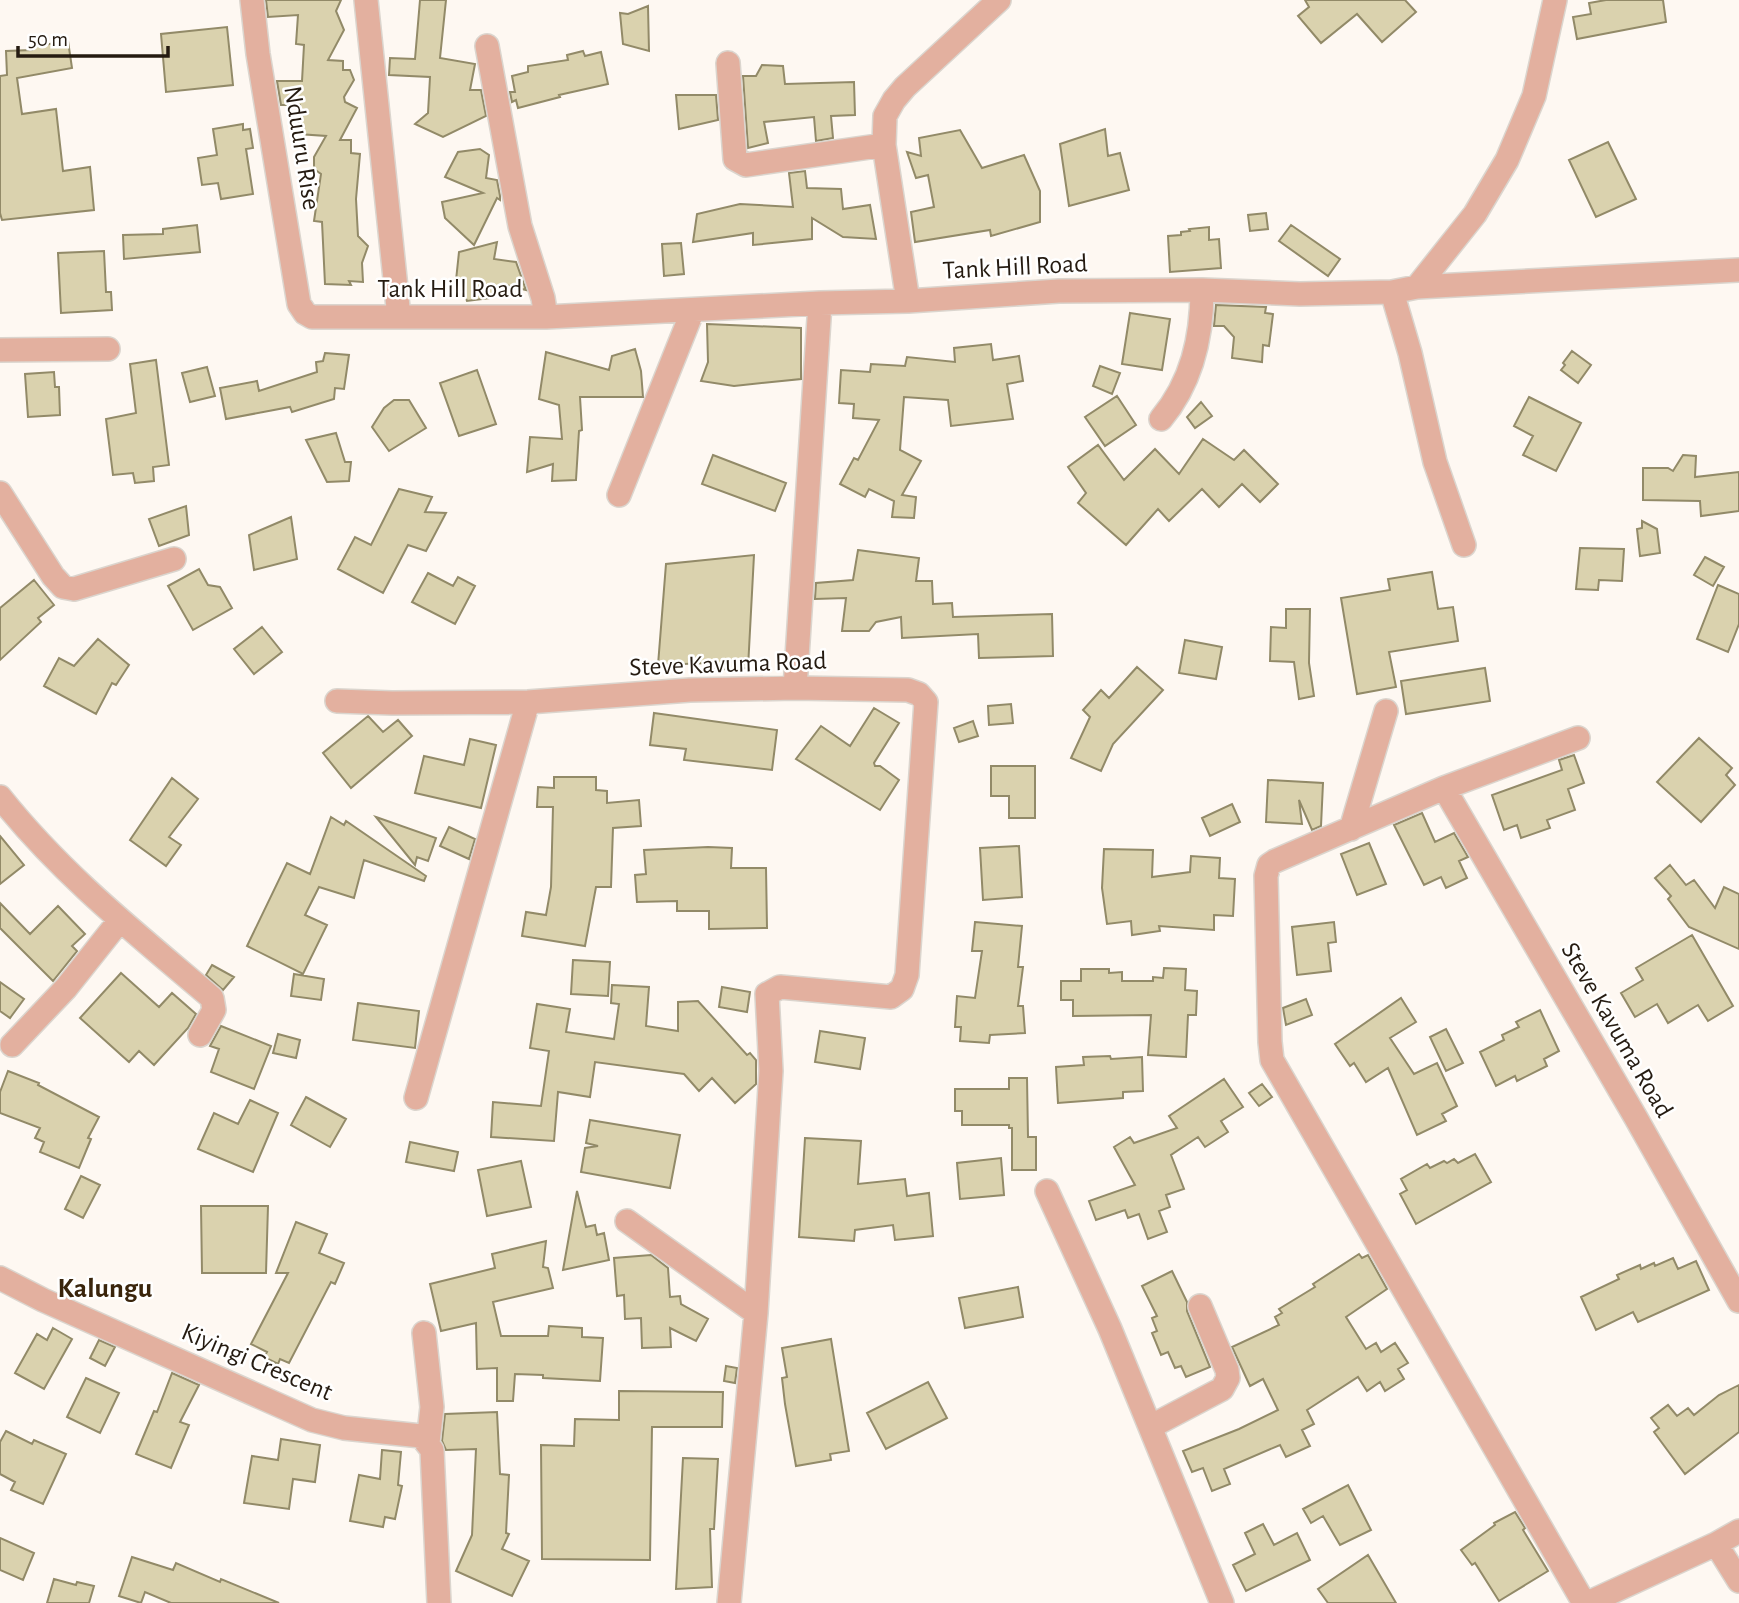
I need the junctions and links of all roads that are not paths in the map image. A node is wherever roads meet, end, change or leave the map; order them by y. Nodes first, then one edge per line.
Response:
1 (252, 0) edge
2 (366, 0) edge
3 (999, 0) edge
4 (1555, 0) edge
5 (487, 46) dead end
6 (728, 63) dead end
7 (884, 145) junction
8 (1739, 270) edge
9 (1417, 287) junction
10 (1202, 290) junction
11 (1392, 292) junction
12 (908, 301) junction
13 (820, 303) junction
14 (299, 304) joint
15 (693, 310) junction
16 (399, 317) junction
17 (546, 317) junction
18 (0, 349) edge
19 (108, 349) dead end
20 (1161, 419) dead end
21 (0, 493) edge
22 (619, 495) dead end
23 (1464, 545) dead end
24 (174, 559) dead end
25 (795, 688) junction
26 (337, 701) dead end
27 (528, 702) junction
28 (1386, 711) dead end
29 (1578, 738) dead end
30 (1444, 788) junction
31 (3, 805) edge
32 (1351, 829) junction
33 (120, 920) junction
34 (200, 1035) dead end
35 (12, 1045) dead end
36 (416, 1098) dead end
37 (1047, 1191) dead end
38 (627, 1221) dead end
39 (0, 1278) edge
40 (1739, 1301) edge
41 (1200, 1306) dead end
42 (755, 1313) junction
43 (424, 1333) dead end
44 (1150, 1427) junction
45 (428, 1443) junction
46 (1739, 1531) edge
47 (1716, 1544) junction
48 (1739, 1581) edge
49 (439, 1603) edge
50 (729, 1603) edge
51 (1222, 1603) edge
52 (1586, 1603) edge

1 - 14 street, Nduuru Rise
2 - 16 street
3 - 7 street
4 - 9 street
5 - 17 street
6 - 7 street
7 - 12 street
8 - 9 street, Tank Hill Road
9 - 11 street, Tank Hill Road
10 - 11 street, Tank Hill Road
10 - 12 street, Tank Hill Road
10 - 20 street
11 - 23 street
12 - 13 street, Tank Hill Road
13 - 15 street, Tank Hill Road
13 - 25 street
14 - 16 street, Tank Hill Road
15 - 17 street, Tank Hill Road
15 - 22 street
16 - 17 street, Tank Hill Road
18 - 19 street
21 - 24 street
25 - 27 street, Steve Kavuma Road
25 - 42 street, Steve Kavuma Road
26 - 27 street, Steve Kavuma Road
27 - 36 street
28 - 32 street
29 - 30 street
30 - 32 street
30 - 40 street, Steve Kavuma Road
31 - 33 street
32 - 52 street
33 - 34 street
33 - 35 street
37 - 44 street
38 - 42 street
39 - 45 street, Kiyingi Crescent
41 - 44 street
42 - 50 street
43 - 45 street
44 - 51 street
45 - 49 street
46 - 47 street
47 - 48 street
47 - 52 street

